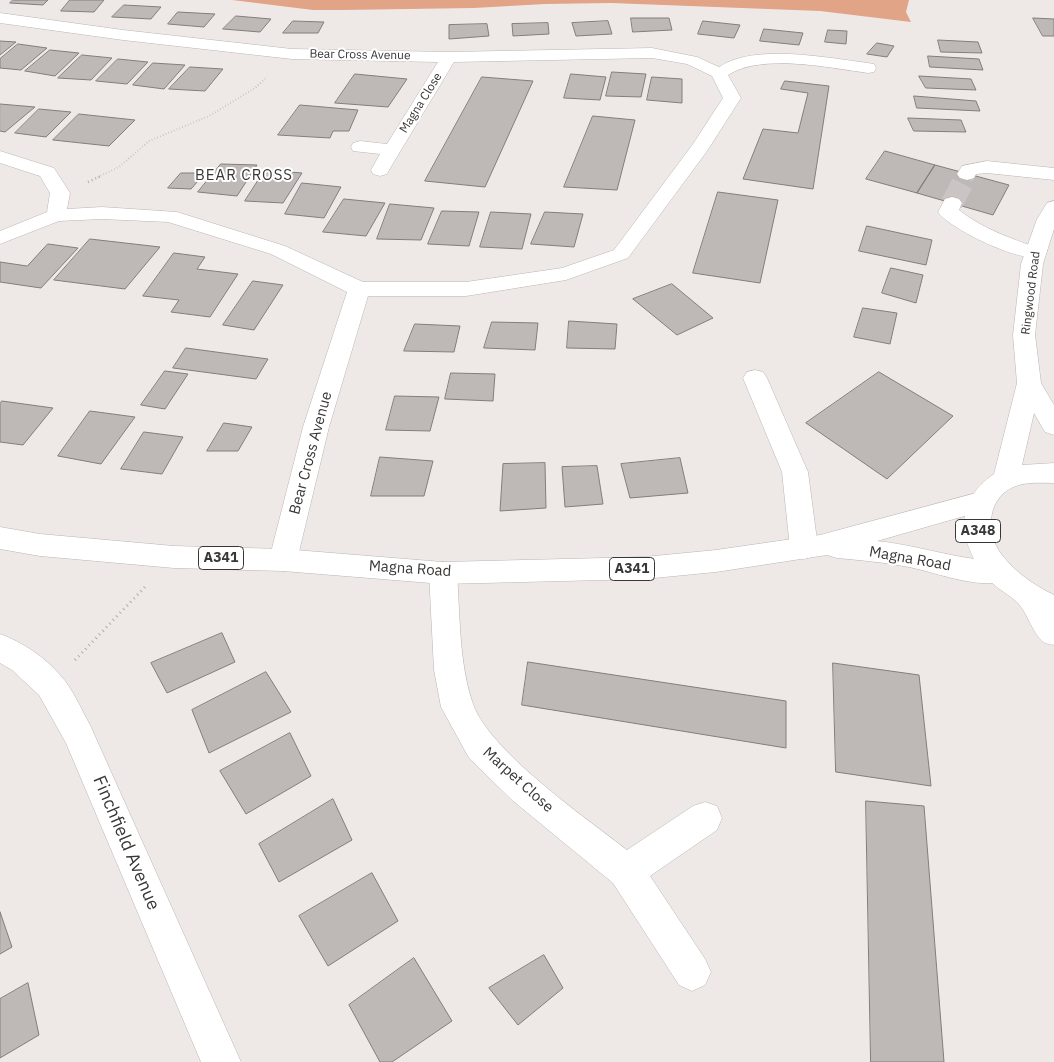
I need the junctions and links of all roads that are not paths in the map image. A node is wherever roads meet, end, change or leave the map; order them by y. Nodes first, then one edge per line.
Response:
1 (0, 18) edge
2 (450, 57) junction
3 (868, 68) dead end
4 (719, 73) junction
5 (360, 146) dead end
6 (392, 150) junction
7 (0, 157) edge
8 (380, 170) dead end
9 (967, 174) tunnel mouth
10 (1054, 174) edge
11 (952, 203) dead end
12 (1054, 207) edge
13 (56, 215) junction
14 (0, 238) edge
15 (1034, 253) junction
16 (359, 289) junction
17 (755, 378) dead end
18 (1029, 383) junction
19 (1054, 426) edge
20 (1054, 473) edge
21 (1006, 479) junction
22 (980, 502) junction
23 (0, 538) edge
24 (812, 547) junction
25 (283, 560) junction
26 (999, 572) junction
27 (442, 573) junction
28 (1028, 596) junction
29 (1054, 609) edge
30 (1054, 633) edge
31 (0, 647) edge
32 (705, 818) dead end
33 (626, 871) junction
34 (692, 972) dead end
35 (221, 1062) edge

1 - 2 main road, Bear Cross Avenue
2 - 4 main road, Bear Cross Avenue
2 - 6 main road, Magna Close
3 - 4 main road
4 - 16 main road
5 - 6 main road, Magna Close
6 - 8 main road, Magna Close
7 - 13 main road
9 - 10 main road
11 - 15 main road
12 - 15 main road, Ringwood Road
13 - 14 main road
13 - 16 main road
15 - 18 main road, Ringwood Road
16 - 25 main road, Bear Cross Avenue
17 - 24 main road
18 - 19 main road, Ringwood Road
18 - 21 main road, Ringwood Road
20 - 21 main road, A348
21 - 22 main road, A348
22 - 24 main road, Magna Road / A341
22 - 26 main road, A348
23 - 25 main road, Magna Road / A341
24 - 26 main road, Magna Road / A341
24 - 27 main road, Magna Road / A341
25 - 27 main road, Magna Road / A341
26 - 28 main road, A348
27 - 33 main road, Marpet Close
28 - 29 main road, A348
28 - 30 main road, A348
31 - 35 main road, Finchfield Avenue
32 - 33 main road
33 - 34 main road, Marpet Close

